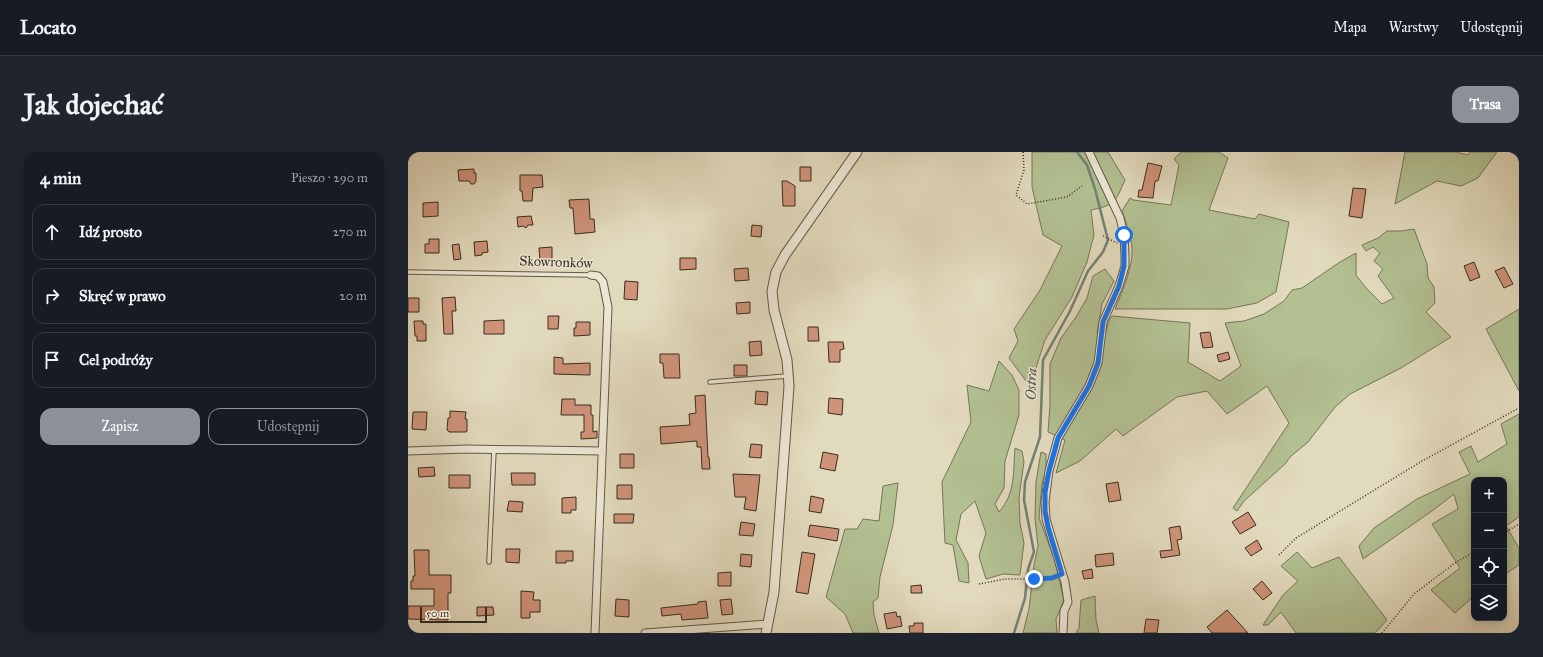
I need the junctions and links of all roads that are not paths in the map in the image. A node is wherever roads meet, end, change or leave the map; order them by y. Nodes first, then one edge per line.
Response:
1 (857, 152) edge
2 (1089, 152) edge
3 (408, 272) edge
4 (591, 275) joint
5 (788, 376) junction
6 (710, 382) dead end
7 (494, 450) junction
8 (408, 451) edge
9 (601, 452) junction
10 (489, 562) dead end
11 (767, 629) edge
12 (595, 633) edge
13 (645, 633) edge
14 (1063, 633) edge

1 - 5 street
2 - 14 street
3 - 4 lane, Skowronków
4 - 9 street, Skowronków
5 - 6 lane
5 - 11 street
7 - 8 street
7 - 9 street
7 - 10 lane
9 - 12 street, Skowronków
11 - 13 street

